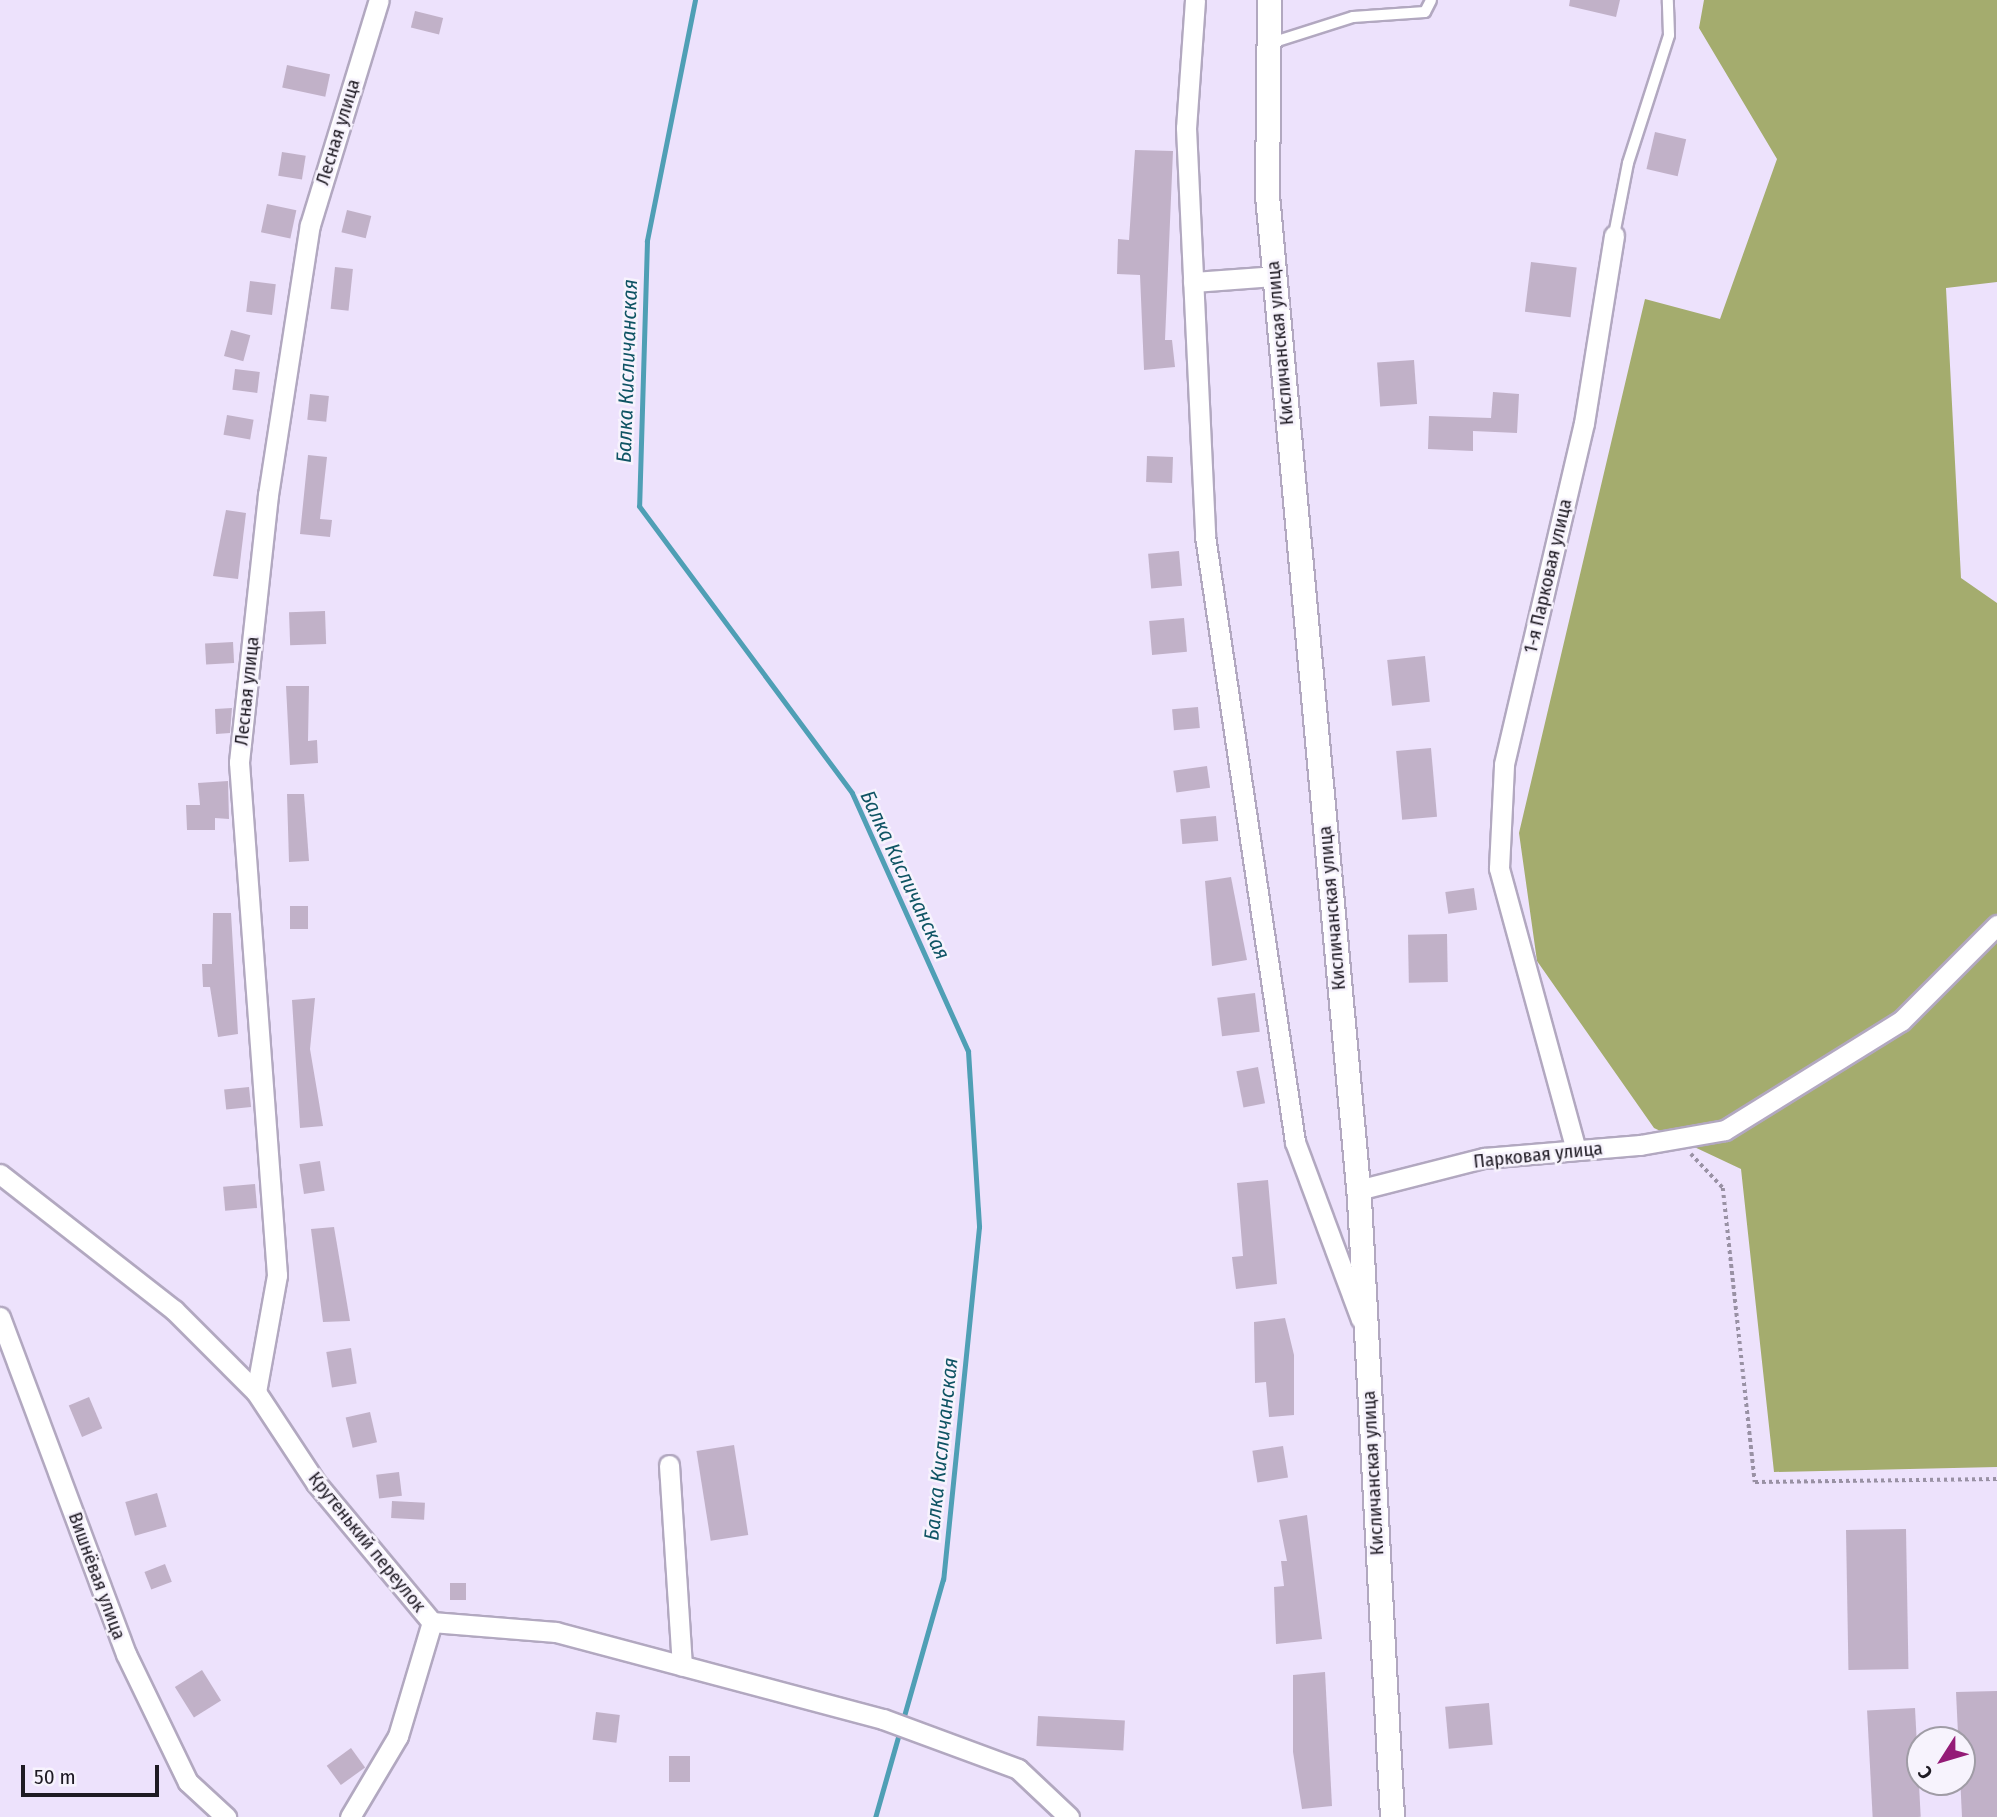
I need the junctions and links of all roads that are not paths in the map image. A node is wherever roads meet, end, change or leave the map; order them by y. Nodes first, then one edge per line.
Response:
1 (379, 0) edge
2 (1195, 0) edge
3 (1269, 0) edge
4 (1431, 0) edge
5 (1668, 0) edge
6 (1268, 44) junction
7 (1614, 234) joint
8 (1274, 276) junction
9 (1193, 282) junction
10 (1997, 925) edge
11 (1576, 1150) junction
12 (0, 1174) edge
13 (1358, 1190) junction
14 (0, 1317) edge
15 (1365, 1330) junction
16 (256, 1392) junction
17 (669, 1465) dead end
18 (432, 1622) junction
19 (682, 1665) junction
20 (226, 1817) edge
21 (350, 1817) edge
22 (1069, 1817) edge
23 (1392, 1817) edge

1 - 16 street, Лесная улица
2 - 9 street
3 - 6 street, Кисличанская улица
4 - 6 lane
5 - 7 lane, 1-я Парковая улица
6 - 8 street, Кисличанская улица
7 - 11 street, 1-я Парковая улица
8 - 9 street
8 - 13 street, Кисличанская улица
9 - 15 street
10 - 11 street, Парковая улица
11 - 13 street, Парковая улица
12 - 16 street, Крутенький переулок
13 - 15 street, Кисличанская улица
14 - 20 street, Вишнёвая улица
15 - 23 street, Кисличанская улица
16 - 18 street, Крутенький переулок
17 - 19 street
18 - 19 street, Крутенький переулок
18 - 21 street
19 - 22 street, Крутенький переулок

